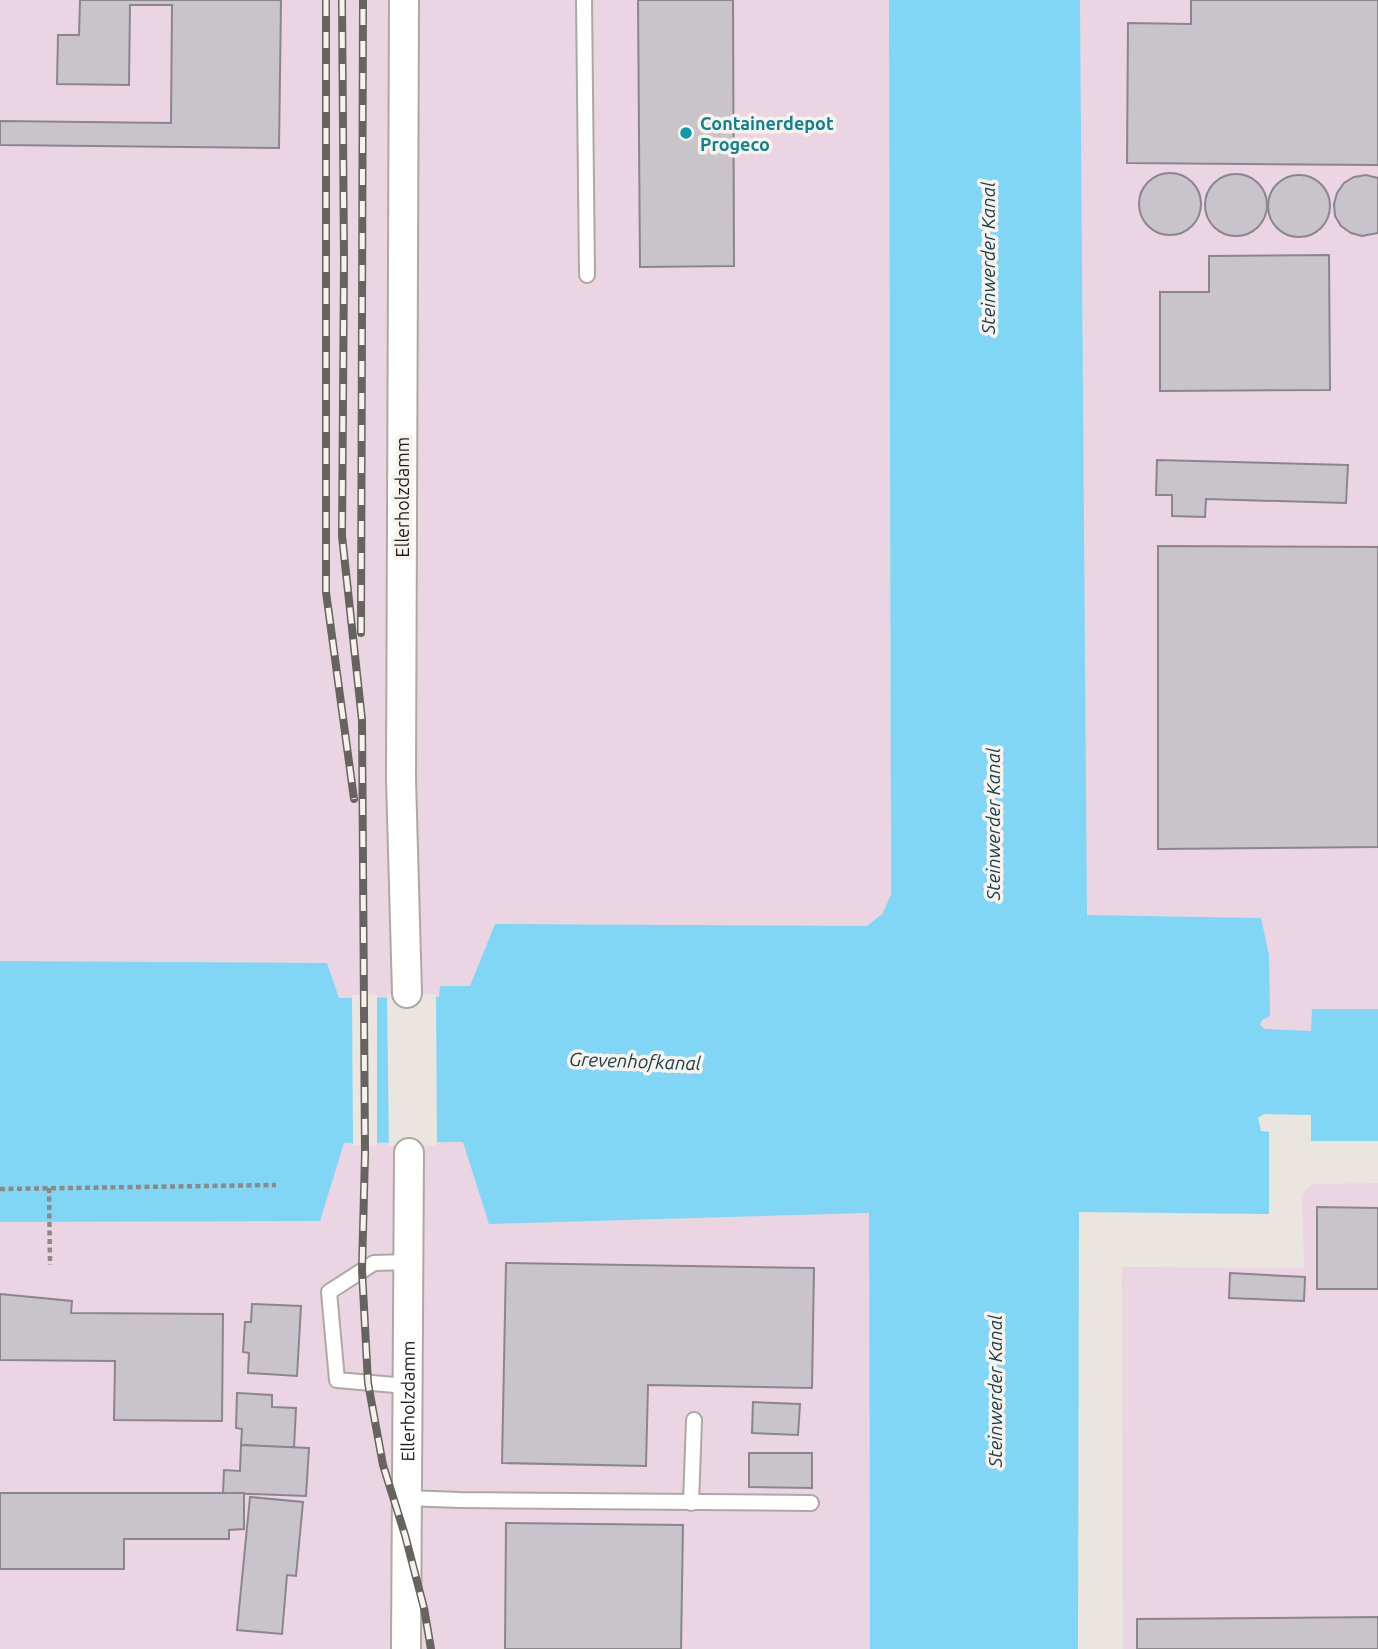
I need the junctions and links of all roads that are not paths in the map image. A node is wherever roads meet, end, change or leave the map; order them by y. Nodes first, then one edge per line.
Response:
1 (404, 0) edge
2 (584, 0) edge
3 (587, 275) dead end
4 (407, 993) dead end
5 (409, 1153) dead end
6 (408, 1262) junction
7 (407, 1386) junction
8 (694, 1420) dead end
9 (405, 1497) junction
10 (691, 1503) junction
11 (811, 1503) dead end
12 (405, 1649) edge

1 - 4 street, Ellerholzdamm
2 - 3 lane
5 - 6 street, Ellerholzdamm
6 - 7 street, Ellerholzdamm
6 - 7 lane
7 - 9 street, Ellerholzdamm
8 - 10 lane
9 - 10 lane
9 - 12 street, Ellerholzdamm
10 - 11 lane

